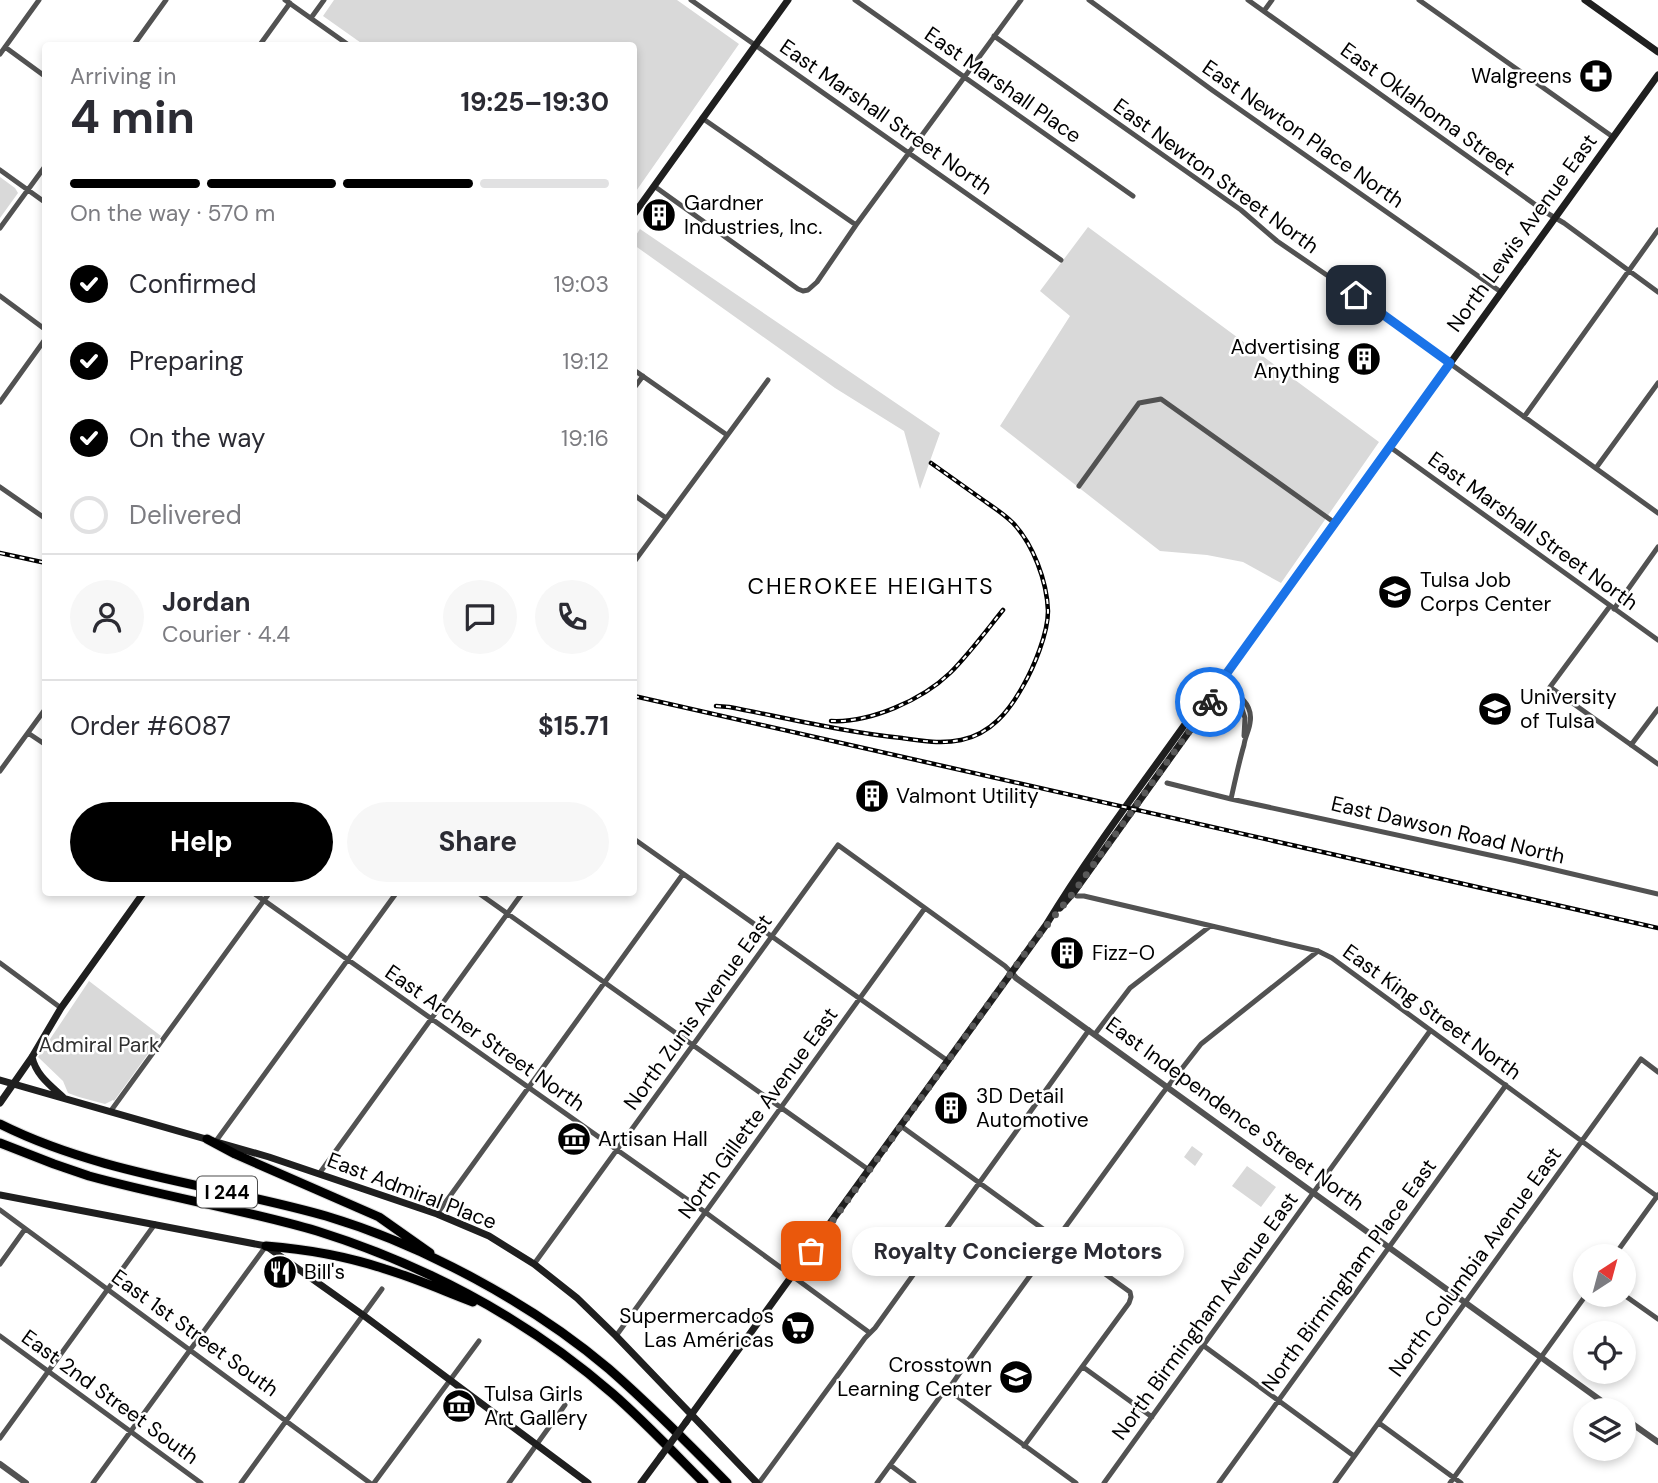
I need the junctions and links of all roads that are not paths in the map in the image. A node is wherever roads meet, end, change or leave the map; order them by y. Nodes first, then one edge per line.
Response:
1 (39, 0) edge
2 (166, 0) edge
3 (324, 0) edge
4 (691, 0) edge
5 (788, 0) edge
6 (855, 0) edge
7 (1021, 0) edge
8 (1089, 0) edge
9 (1248, 0) edge
10 (1272, 0) edge
11 (1419, 0) edge
12 (1585, 0) edge
13 (287, 2) edge
14 (1264, 11) junction
15 (311, 18) junction
16 (994, 36) junction
17 (136, 42) edge
18 (262, 42) edge
19 (344, 42) edge
20 (755, 45) junction
21 (5, 47) junction
22 (1658, 52) edge
23 (0, 54) edge
24 (42, 74) edge
25 (1658, 75) edge
26 (963, 77) junction
27 (702, 118) junction
28 (1613, 137) junction
29 (909, 153) junction
30 (0, 170) edge
31 (42, 171) edge
32 (654, 186) junction
33 (28, 190) junction
34 (1133, 196) dead end
35 (42, 200) edge
36 (637, 210) edge
37 (1555, 218) junction
38 (856, 225) junction
39 (0, 228) edge
40 (1658, 230) edge
41 (1061, 261) dead end
42 (1629, 270) junction
43 (1501, 292) junction
44 (1658, 292) edge
45 (0, 296) edge
46 (42, 327) edge
47 (42, 349) edge
48 (1450, 363) junction
49 (637, 372) edge
50 (643, 376) junction
51 (768, 380) dead end
52 (1658, 383) edge
53 (637, 384) edge
54 (0, 402) edge
55 (1524, 416) junction
56 (727, 435) junction
57 (1390, 447) junction
58 (1596, 468) junction
59 (1079, 486) dead end
60 (0, 487) edge
61 (637, 497) edge
62 (1658, 513) edge
63 (42, 516) edge
64 (666, 518) junction
65 (1335, 523) junction
66 (1658, 547) edge
67 (637, 558) edge
68 (1612, 607) junction
69 (1658, 640) edge
70 (1219, 684) junction
71 (1658, 709) edge
72 (42, 714) edge
73 (28, 733) junction
74 (42, 742) edge
75 (1632, 745) junction
76 (1658, 764) edge
77 (0, 771) edge
78 (1167, 783) dead end
79 (1231, 799) junction
80 (637, 841) edge
81 (838, 845) joint
82 (683, 874) junction
83 (1658, 894) edge
84 (141, 896) edge
85 (257, 896) edge
86 (267, 896) edge
87 (394, 896) edge
88 (482, 896) edge
89 (520, 896) edge
90 (1077, 896) dead end
91 (264, 901) junction
92 (925, 908) junction
93 (507, 914) junction
94 (1209, 926) junction
95 (772, 937) junction
96 (1318, 951) junction
97 (348, 960) junction
98 (0, 963) edge
99 (1011, 972) junction
100 (605, 984) junction
101 (859, 999) junction
102 (61, 1008) junction
103 (431, 1019) junction
104 (1430, 1031) junction
105 (1092, 1032) junction
106 (693, 1045) junction
107 (32, 1057) junction
108 (948, 1061) junction
109 (1658, 1072) edge
110 (0, 1080) edge
111 (14, 1085) junction
112 (1506, 1085) junction
113 (1168, 1087) junction
114 (529, 1088) junction
115 (64, 1099) junction
116 (2, 1101) edge
117 (781, 1108) junction
118 (110, 1112) junction
119 (0, 1124) edge
120 (901, 1126) junction
121 (211, 1140) junction
122 (1582, 1141) junction
123 (0, 1143) edge
124 (617, 1150) junction
125 (869, 1170) junction
126 (319, 1174) junction
127 (980, 1183) junction
128 (1313, 1192) junction
129 (0, 1195) edge
130 (1658, 1196) edge
131 (0, 1210) edge
132 (705, 1212) junction
133 (437, 1214) junction
134 (155, 1224) junction
135 (25, 1229) junction
136 (1057, 1238) junction
137 (1623, 1244) edge
138 (266, 1246) junction
139 (1389, 1247) junction
140 (0, 1264) edge
141 (534, 1264) junction
142 (449, 1266) junction
143 (792, 1276) junction
144 (109, 1289) junction
145 (382, 1289) dead end
146 (1465, 1302) junction
147 (1636, 1304) edge
148 (1577, 1307) edge
149 (504, 1314) junction
150 (363, 1315) junction
151 (1658, 1320) edge
152 (870, 1333) junction
153 (0, 1336) edge
154 (616, 1336) junction
155 (479, 1341) dead end
156 (1204, 1346) junction
157 (191, 1349) junction
158 (1541, 1357) junction
159 (1083, 1367) junction
160 (48, 1371) junction
161 (450, 1380) junction
162 (947, 1389) junction
163 (1597, 1398) edge
164 (1278, 1400) junction
165 (565, 1405) dead end
166 (691, 1415) junction
167 (1152, 1417) junction
168 (286, 1420) junction
169 (1378, 1423) junction
170 (1636, 1426) edge
171 (131, 1431) junction
172 (0, 1438) edge
173 (1657, 1439) edge
174 (537, 1445) junction
175 (1024, 1446) junction
176 (1354, 1455) junction
177 (0, 1464) edge
178 (890, 1465) junction
179 (1452, 1480) edge
180 (26, 1483) edge
181 (93, 1483) edge
182 (201, 1483) edge
183 (241, 1483) edge
184 (372, 1483) edge
185 (509, 1483) edge
186 (588, 1483) edge
187 (641, 1483) edge
188 (704, 1483) edge
189 (727, 1483) edge
190 (758, 1483) edge
191 (877, 1483) edge
192 (914, 1483) edge
193 (1076, 1483) edge
194 (1104, 1483) edge
195 (1219, 1483) edge
196 (1335, 1483) edge
197 (1461, 1483) edge

1 - 21 street
2 - 17 street
3 - 15 street
4 - 20 street, East Marshall Street North
5 - 20 main road
6 - 26 street, East Marshall Place
7 - 16 street
8 - 43 street, East Newton Place North
9 - 14 street, East Oklahoma Street
10 - 14 street
11 - 28 street
12 - 22 main road
13 - 15 street
13 - 18 street
14 - 37 street, East Oklahoma Street
15 - 19 street
16 - 26 street
16 - 48 street, East Newton Street North
20 - 27 main road
20 - 29 street, East Marshall Street North
21 - 23 street
21 - 24 street
25 - 28 main road, North Lewis Avenue East
26 - 29 street
26 - 34 street, East Marshall Place
27 - 32 main road
27 - 38 street
28 - 37 main road, North Lewis Avenue East
29 - 38 street
29 - 41 street, East Marshall Street North
30 - 33 street
31 - 33 street
32 - 36 main road
32 - 38 street
33 - 35 street
33 - 39 street
37 - 42 street, East Oklahoma Street
37 - 43 main road, North Lewis Avenue East
40 - 42 street
42 - 44 street, East Oklahoma Street
42 - 55 street
43 - 48 main road, North Lewis Avenue East
45 - 46 street
47 - 54 street
48 - 55 street, East Newton Street North
48 - 57 main road, North Lewis Avenue East
49 - 50 street
50 - 53 street
50 - 56 street
51 - 56 street
52 - 58 street
55 - 58 street, East Newton Street North
56 - 64 street
57 - 65 main road, North Lewis Avenue East
57 - 68 street, East Marshall Street North
58 - 62 street, East Newton Street North
59 - 65 street
60 - 63 street
61 - 64 street
64 - 67 street
65 - 70 main road, North Lewis Avenue East
66 - 68 street
68 - 69 street, East Marshall Street North
68 - 75 street
70 - 79 street
70 - 99 main road, North Lewis Avenue East
71 - 75 street
72 - 73 street
73 - 74 street
73 - 77 street
75 - 76 street
78 - 79 street, East Dawson Road North
79 - 83 street, East Dawson Road North
80 - 82 street
81 - 92 street, East Independence Street North
81 - 95 street, North Zunis Avenue East
82 - 95 street
82 - 100 street
84 - 102 main road
85 - 91 street, East Archer Street North
86 - 91 street
87 - 97 street
88 - 93 street
89 - 93 street
90 - 94 street, East King Street North
91 - 97 street, East Archer Street North
91 - 118 street
92 - 99 street, East Independence Street North
92 - 101 street, North Gillette Avenue East
93 - 100 street
93 - 103 street
94 - 96 street, East King Street North
94 - 105 street
95 - 101 street
95 - 106 street, North Zunis Avenue East
96 - 104 street, East King Street North
96 - 113 street
97 - 103 street, East Archer Street North
97 - 121 street
98 - 102 street
99 - 105 street, East Independence Street North
99 - 108 main road, North Lewis Avenue East
100 - 106 street
100 - 114 street
101 - 108 street
101 - 117 street, North Gillette Avenue East
102 - 107 main road
103 - 114 street, East Archer Street North
103 - 126 street
104 - 112 street, East King Street North
104 - 128 street, North Birmingham Avenue East
105 - 113 street, East Independence Street North
105 - 127 street
106 - 117 street
106 - 124 street, North Zunis Avenue East
107 - 111 main road
107 - 115 main road
108 - 120 main road, North Lewis Avenue East
109 - 122 street, North Columbia Avenue East
110 - 111 main road, East Admiral Place
111 - 115 main road, East Admiral Place
111 - 116 main road
112 - 122 street, East King Street North
112 - 139 street, North Birmingham Place East
113 - 128 street, East Independence Street North
113 - 136 street
114 - 124 street, East Archer Street North
114 - 133 street
115 - 118 main road, East Admiral Place
117 - 125 street
117 - 132 street, North Gillette Avenue East
118 - 121 main road, East Admiral Place
119 - 142 highway, I 244
120 - 125 main road, North Lewis Avenue East
120 - 127 street
121 - 126 main road, East Admiral Place
121 - 142 highway
122 - 130 street, East King Street North
122 - 146 street, North Columbia Avenue East
123 - 149 highway, I 244
124 - 132 street, East Archer Street North
124 - 141 street, North Zunis Avenue East
125 - 143 main road, North Lewis Avenue East
126 - 133 main road, East Admiral Place
127 - 136 street
127 - 152 street
128 - 139 street, East Independence Street North
128 - 156 street, North Birmingham Avenue East
129 - 134 main road
130 - 137 street
131 - 135 street, East 1st Street South
132 - 143 street, East Archer Street North
132 - 154 street, North Gillette Avenue East
133 - 141 main road, East Admiral Place
134 - 138 main road
134 - 144 street
135 - 140 street
135 - 144 street, East 1st Street South
136 - 159 street
136 - 162 street
138 - 149 highway
138 - 150 main road
138 - 157 street
139 - 146 street, East Independence Street North
139 - 164 street, North Birmingham Place East
141 - 154 main road, East Admiral Place
142 - 189 highway, I 244
143 - 152 street, East Archer Street North
143 - 166 main road, North Lewis Avenue East
144 - 157 street, East 1st Street South
144 - 160 street
145 - 150 street
146 - 158 street, East Independence Street North
146 - 169 street, North Columbia Avenue East
147 - 151 street
148 - 158 street
149 - 188 highway, I 244
150 - 161 main road
150 - 168 street
152 - 190 street
153 - 160 street, East 2nd Street South
154 - 166 main road, East Admiral Place
155 - 161 street
156 - 164 street
156 - 167 street, North Birmingham Avenue East
157 - 168 street, East 1st Street South
157 - 171 street
158 - 163 street, East Independence Street North
158 - 179 street
159 - 167 street
159 - 175 street
160 - 171 street, East 2nd Street South
160 - 172 street
161 - 174 main road
161 - 184 street
162 - 175 street
162 - 178 street
164 - 176 street
164 - 195 street, North Birmingham Place East
165 - 174 street
166 - 187 main road, North Lewis Avenue East, bridge
166 - 190 main road, East Admiral Place
167 - 194 street, North Birmingham Avenue East
168 - 183 street
168 - 184 street, East 1st Street South
169 - 176 street, North Columbia Avenue East
169 - 179 street
170 - 173 street
171 - 181 street
171 - 182 street, East 2nd Street South
174 - 185 street
174 - 186 main road
175 - 193 street
176 - 196 street, North Columbia Avenue East
177 - 180 street
178 - 191 street
178 - 192 street
179 - 197 street

